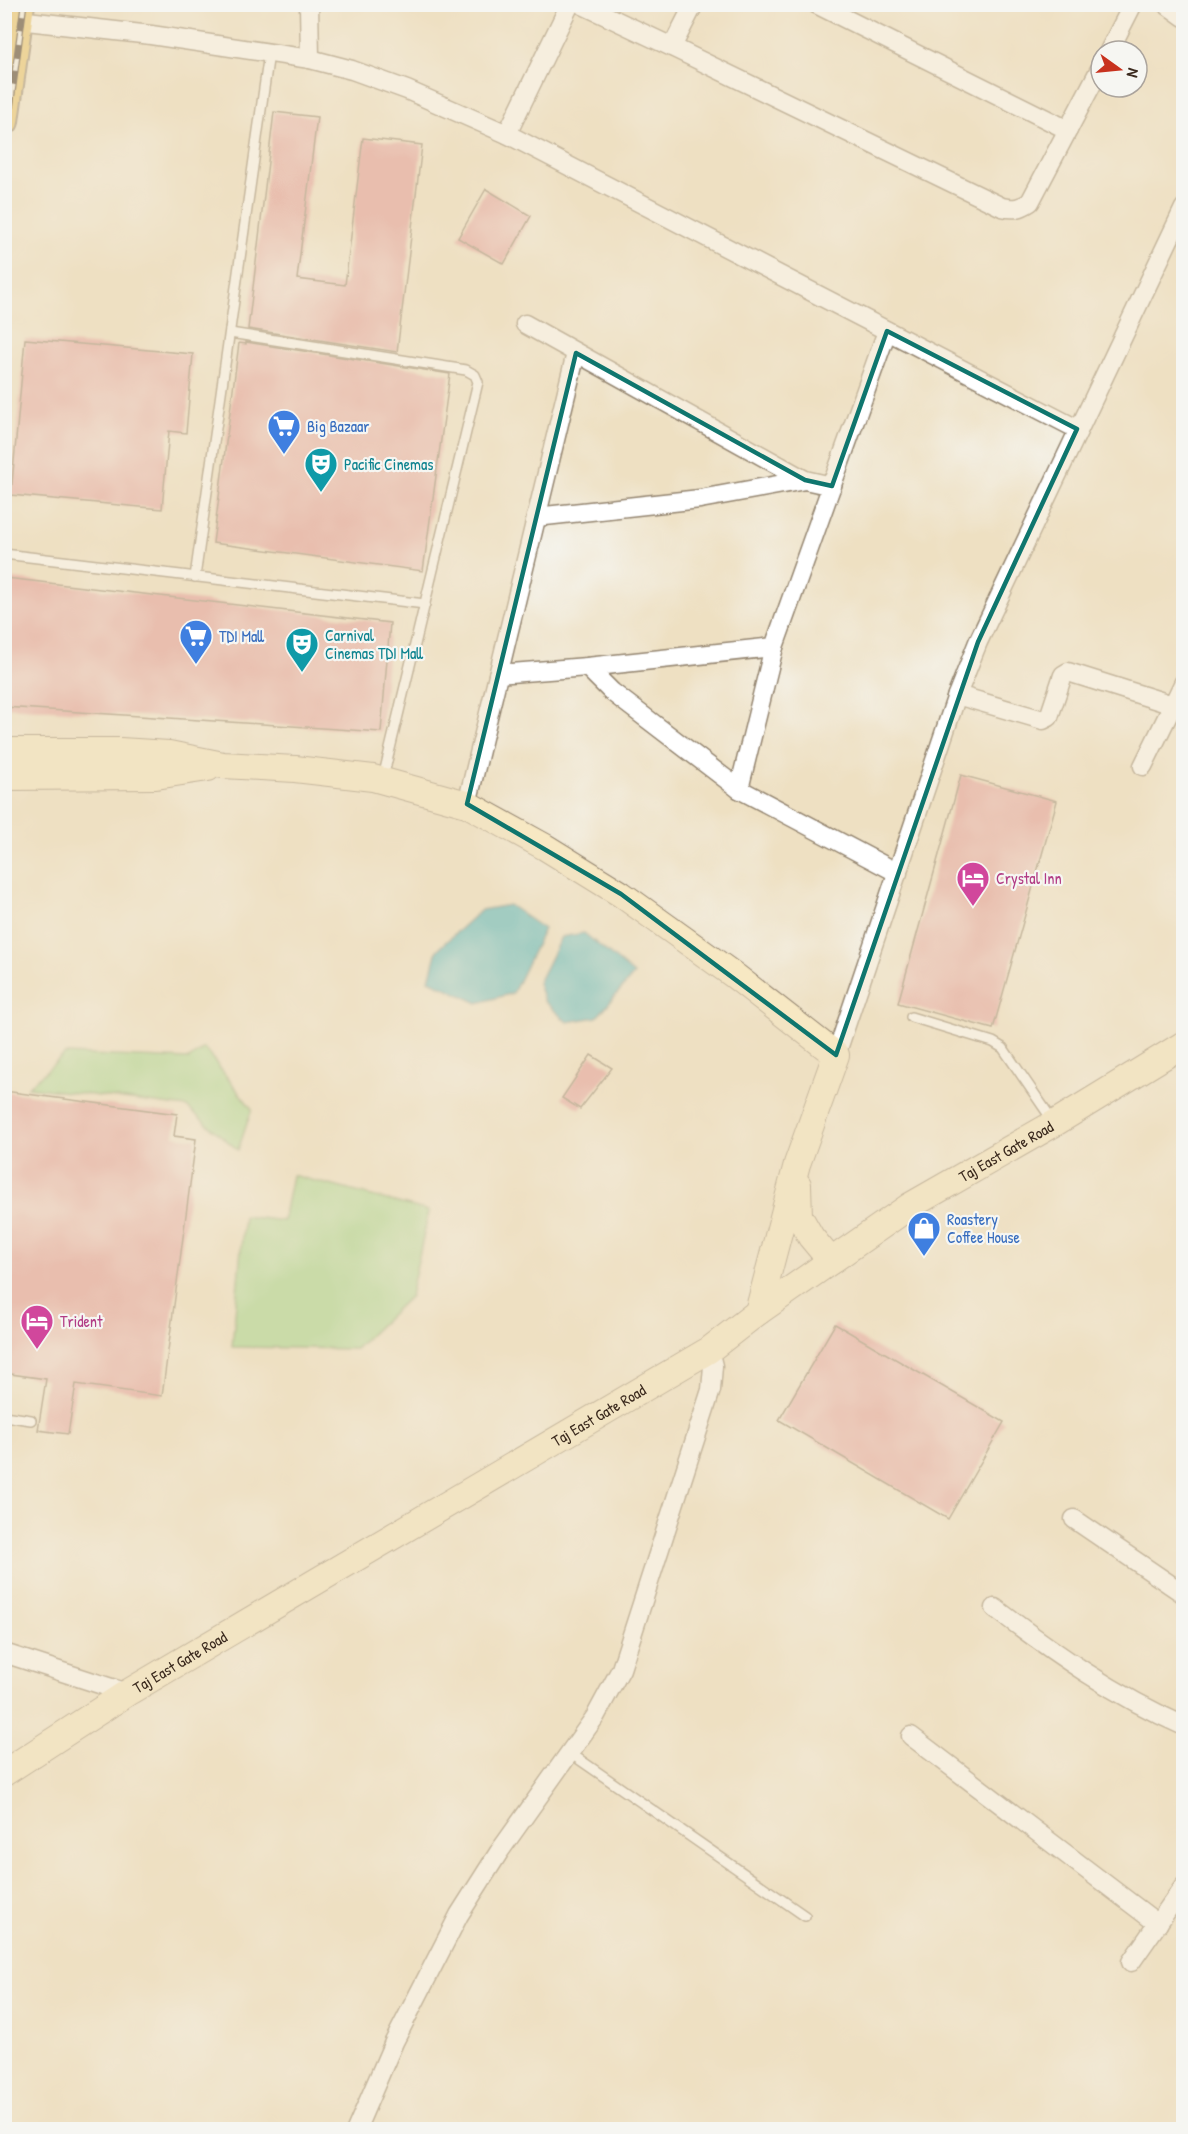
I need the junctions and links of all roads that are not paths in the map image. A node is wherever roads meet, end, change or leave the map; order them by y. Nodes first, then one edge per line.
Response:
1 (309, 4) edge
2 (570, 4) edge
3 (581, 4) edge
4 (694, 4) edge
5 (816, 4) edge
6 (1133, 4) edge
7 (1166, 4) edge
8 (19, 12) edge
9 (1184, 17) edge
10 (1115, 39) edge
11 (672, 46) junction
12 (269, 53) junction
13 (310, 59) junction
14 (1089, 89) edge
15 (4, 121) edge
16 (1068, 130) junction
17 (507, 134) junction
18 (1184, 208) edge
19 (525, 324) dead end
20 (887, 331) junction
21 (230, 333) junction
22 (576, 353) junction
23 (1077, 429) junction
24 (805, 480) junction
25 (832, 486) junction
26 (536, 517) junction
27 (4, 554) edge
28 (195, 577) junction
29 (425, 604) junction
30 (774, 647) junction
31 (587, 667) junction
32 (498, 674) junction
33 (1184, 682) edge
34 (957, 695) junction
35 (1173, 705) junction
36 (4, 751) edge
37 (223, 765) junction
38 (1143, 766) dead end
39 (4, 777) edge
40 (382, 780) junction
41 (739, 789) junction
42 (467, 804) junction
43 (898, 873) junction
44 (911, 1017) dead end
45 (1184, 1044) edge
46 (836, 1055) junction
47 (1055, 1123) junction
48 (797, 1164) junction
49 (831, 1261) junction
50 (758, 1312) junction
51 (709, 1350) junction
52 (4, 1416) edge
53 (31, 1420) dead end
54 (1074, 1519) dead end
55 (1184, 1594) edge
56 (995, 1608) dead end
57 (4, 1653) edge
58 (127, 1693) junction
59 (1184, 1726) edge
60 (911, 1736) dead end
61 (570, 1754) junction
62 (4, 1773) edge
63 (1184, 1886) edge
64 (805, 1916) dead end
65 (1158, 1924) junction
66 (1131, 1962) dead end
67 (356, 2130) edge

1 - 13 street
2 - 17 street
3 - 11 street
4 - 11 street
5 - 16 street
6 - 10 street
7 - 9 street
8 - 12 street
8 - 15 main road
11 - 16 street
12 - 13 street
12 - 21 lane
13 - 17 street
14 - 16 street
17 - 20 street
18 - 23 street
19 - 22 street
20 - 23 street
20 - 25 street
21 - 28 lane
21 - 29 lane
22 - 24 street
22 - 26 street
23 - 34 street
24 - 25 street
24 - 26 street
25 - 30 street
26 - 32 street
27 - 28 lane
28 - 29 lane
29 - 40 lane
30 - 31 street
30 - 41 street
31 - 32 street
31 - 41 street
32 - 42 street
33 - 35 street
34 - 35 street
34 - 43 street
35 - 38 street
36 - 37 main road
37 - 39 main road
37 - 40 main road
40 - 42 main road
41 - 43 street
42 - 46 main road
43 - 46 street
44 - 47 lane
45 - 47 main road, Taj East Gate Road
46 - 48 main road
47 - 49 main road, Taj East Gate Road
48 - 49 main road
48 - 50 main road
49 - 50 main road, Taj East Gate Road
50 - 51 main road, Taj East Gate Road
51 - 58 main road, Taj East Gate Road
51 - 61 street
52 - 53 lane
54 - 55 street
56 - 59 street
57 - 58 street
58 - 62 main road, Taj East Gate Road
60 - 65 street
61 - 64 lane
61 - 67 street
63 - 65 street
65 - 66 street

